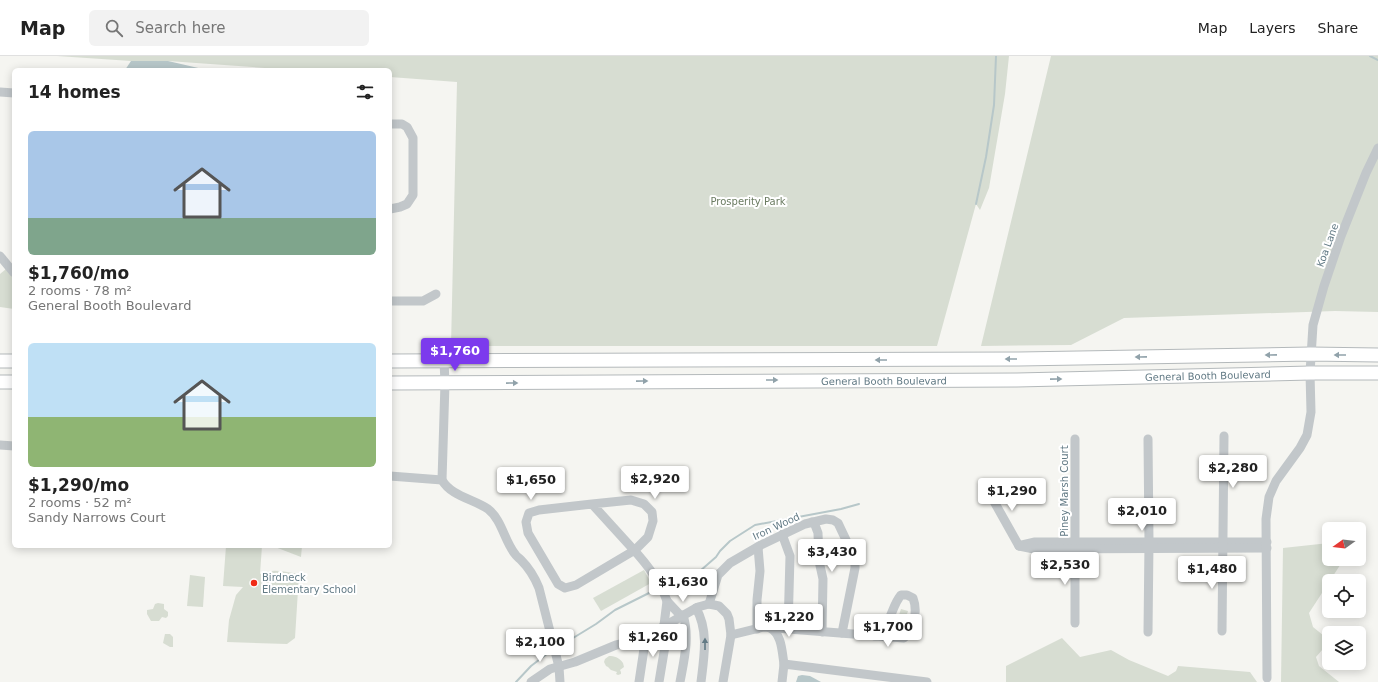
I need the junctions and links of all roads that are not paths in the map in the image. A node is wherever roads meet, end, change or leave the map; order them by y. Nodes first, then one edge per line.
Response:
1 (0, 92) edge
2 (12, 93) edge
3 (392, 124) edge
4 (1378, 148) edge
5 (392, 209) edge
6 (0, 256) edge
7 (12, 271) edge
8 (436, 294) dead end
9 (392, 301) edge
10 (1310, 354) junction
11 (1378, 355) edge
12 (0, 361) edge
13 (12, 361) edge
14 (392, 361) edge
15 (444, 361) junction
16 (1310, 373) junction
17 (1378, 373) edge
18 (0, 382) edge
19 (12, 382) edge
20 (392, 383) edge
21 (445, 383) junction
22 (1224, 436) dead end
23 (1075, 439) dead end
24 (1148, 439) dead end
25 (0, 445) edge
26 (12, 446) edge
27 (392, 476) edge
28 (442, 480) junction
29 (987, 489) dead end
30 (592, 504) junction
31 (812, 522) junction
32 (782, 534) junction
33 (1149, 545) junction
34 (1222, 545) junction
35 (1267, 545) junction
36 (1075, 546) junction
37 (758, 547) junction
38 (635, 550) junction
39 (667, 601) junction
40 (709, 604) junction
41 (696, 608) junction
42 (682, 616) junction
43 (1075, 623) dead end
44 (664, 626) junction
45 (758, 628) junction
46 (770, 628) junction
47 (788, 629) junction
48 (1222, 631) dead end
49 (822, 632) junction
50 (1148, 632) dead end
51 (842, 633) junction
52 (731, 635) junction
53 (874, 636) junction
54 (641, 637) junction
55 (784, 664) junction
56 (559, 666) junction
57 (1267, 678) dead end
58 (531, 682) edge
59 (560, 682) edge
60 (639, 682) edge
61 (659, 682) edge
62 (680, 682) edge
63 (701, 682) edge
64 (722, 682) edge
65 (782, 682) edge
66 (927, 682) edge

1 - 2 street
3 - 5 street
4 - 10 street, Koa Lane
6 - 7 street
8 - 9 street
11 -> 10 highway, General Booth Boulevard
10 -> 15 highway, General Booth Boulevard
10 - 16 street, Koa Lane
12 - 13 highway
14 - 15 highway, General Booth Boulevard
15 - 21 street
16 - 17 highway, General Booth Boulevard
21 -> 16 highway, General Booth Boulevard
16 - 35 street, Koa Lane
18 - 19 highway
20 - 21 highway, General Booth Boulevard
21 - 28 street
22 - 34 street
23 - 36 street, Piney Marsh Court
24 - 33 street
25 - 26 street
27 - 28 street
28 - 56 street
29 - 36 street
30 - 38 street
30 - 38 street
30 - 38 street
31 - 32 street, Iron Wood
31 - 49 street
31 - 51 street, Iron Wood
32 - 37 street, Iron Wood
32 - 47 street
33 - 34 street
33 - 36 street
33 - 50 street
34 - 35 street
34 - 48 street
35 - 57 street, Koa Lane
36 - 43 street, Piney Marsh Court
37 - 40 street, Iron Wood
37 - 45 street
38 - 39 street
39 - 42 street
39 - 44 street
40 - 41 street
40 - 52 street
41 - 42 street
63 -> 41 street
42 - 44 street
42 - 62 street
44 - 54 street
44 - 61 street
45 - 46 street
45 - 52 street
46 - 47 street
46 - 55 street
47 - 49 street
49 - 51 street
51 - 53 street
52 - 64 street
53 - 53 street
54 - 56 street
54 - 60 street
55 - 65 street
55 - 66 street
56 - 58 street
56 - 59 street

